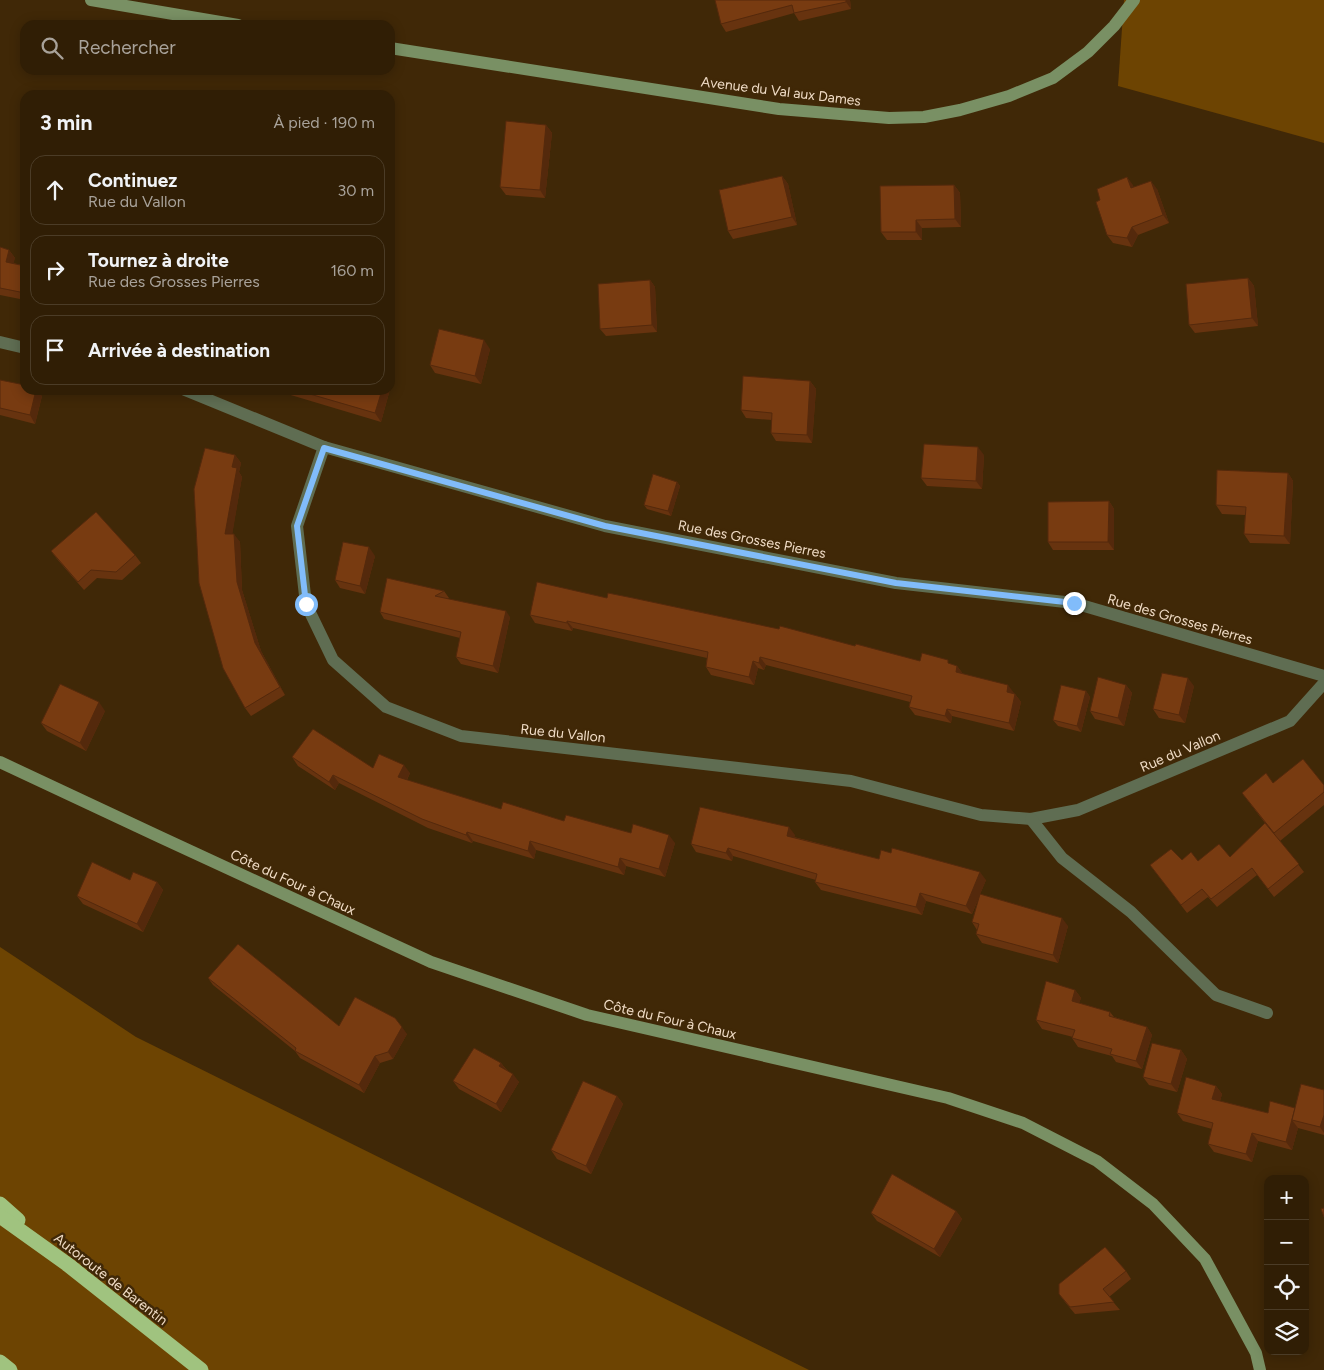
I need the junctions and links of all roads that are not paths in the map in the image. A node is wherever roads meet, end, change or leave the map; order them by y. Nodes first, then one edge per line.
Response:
1 (91, 0) edge
2 (1134, 0) edge
3 (209, 20) edge
4 (395, 49) edge
5 (0, 342) edge
6 (20, 347) edge
7 (197, 395) edge
8 (324, 448) junction
9 (1324, 676) edge
10 (1324, 683) edge
11 (0, 762) edge
12 (1031, 819) junction
13 (1267, 1013) dead end
14 (0, 1204) edge
15 (0, 1216) edge
16 (67, 1264) junction
17 (0, 1362) edge
18 (10, 1370) edge
19 (200, 1370) edge
20 (1260, 1370) edge

1 - 3 street
2 - 4 street, Avenue du Val aux Dames
5 - 6 street
7 - 8 street, Rue des Grosses Pierres
8 - 9 street, Rue des Grosses Pierres
8 - 12 street, Rue du Vallon
10 - 12 street, Rue du Vallon
11 - 20 street, Côte du Four à Chaux
12 - 13 street
14 - 16 highway
15 - 16 highway, Autoroute de Barentin
16 - 19 highway, Autoroute de Barentin
17 - 18 highway

